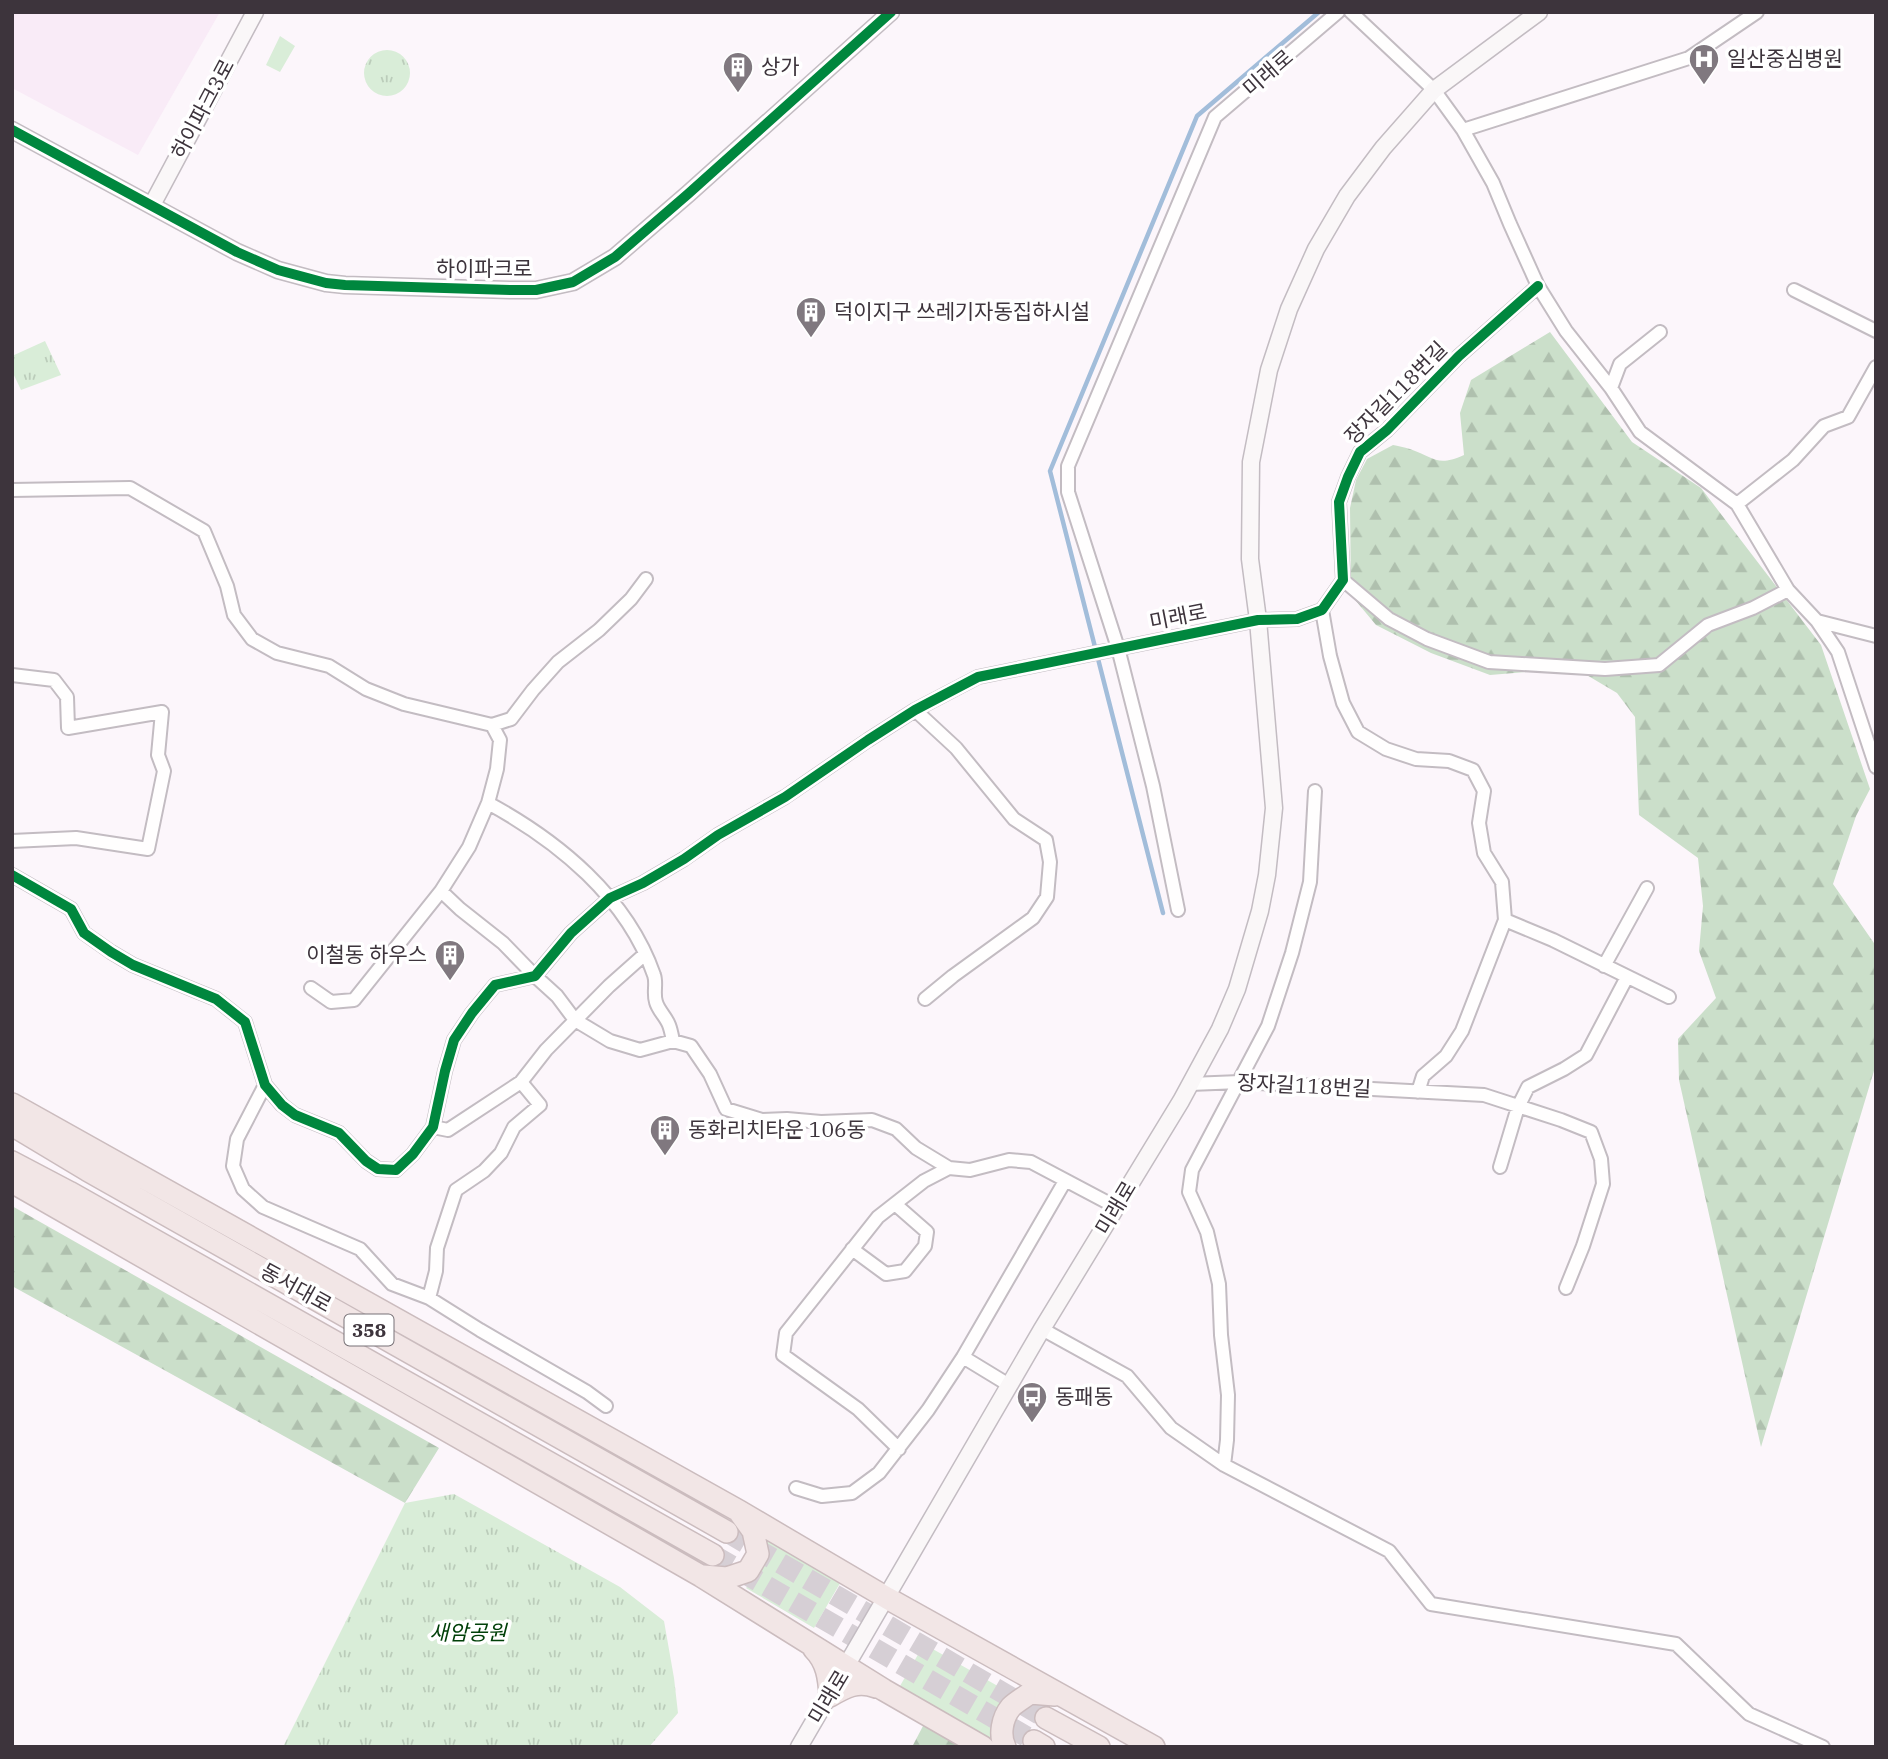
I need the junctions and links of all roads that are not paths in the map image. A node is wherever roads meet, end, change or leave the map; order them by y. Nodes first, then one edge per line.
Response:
1 (255, 12) edge
2 (891, 12) edge
3 (1338, 12) edge
4 (1351, 12) edge
5 (1539, 12) edge
6 (1757, 12) edge
7 (1434, 90) junction
8 (12, 130) edge
9 (1463, 130) junction
10 (152, 205) junction
11 (1538, 286) junction
12 (1794, 290) dead end
13 (1876, 331) edge
14 (1660, 332) dead end
15 (1876, 368) edge
16 (1611, 388) junction
17 (12, 490) edge
18 (1737, 504) junction
19 (646, 579) dead end
20 (1343, 580) junction
21 (1788, 590) junction
22 (1322, 610) junction
23 (1258, 620) junction
24 (1817, 621) junction
25 (1876, 635) edge
26 (1112, 649) junction
27 (12, 675) edge
28 (915, 710) junction
29 (492, 726) junction
30 (1876, 767) edge
31 (1315, 790) dead end
32 (488, 803) junction
33 (12, 841) edge
34 (12, 875) edge
35 (1647, 888) dead end
36 (441, 891) junction
37 (610, 898) junction
38 (1178, 910) dead end
39 (1505, 920) junction
40 (645, 954) junction
41 (1604, 966) junction
42 (535, 976) junction
43 (1627, 977) junction
44 (311, 988) dead end
45 (1669, 997) dead end
46 (925, 999) dead end
47 (575, 1020) junction
48 (673, 1041) junction
49 (521, 1082) junction
50 (1240, 1082) junction
51 (1190, 1084) junction
52 (265, 1085) junction
53 (1418, 1092) junction
54 (12, 1104) edge
55 (1518, 1107) junction
56 (12, 1125) edge
57 (433, 1128) junction
58 (12, 1161) edge
59 (1500, 1167) dead end
60 (949, 1168) junction
61 (1065, 1181) junction
62 (12, 1182) edge
63 (895, 1204) junction
64 (1116, 1207) junction
65 (852, 1249) junction
66 (1566, 1288) dead end
67 (429, 1298) junction
68 (1042, 1329) junction
69 (963, 1357) junction
70 (1009, 1385) junction
71 (606, 1406) dead end
72 (899, 1449) junction
73 (1224, 1465) junction
74 (796, 1488) dead end
75 (739, 1511) junction
76 (727, 1532) tunnel mouth
77 (713, 1555) tunnel mouth
78 (701, 1576) junction
79 (887, 1598) junction
80 (805, 1641) junction
81 (847, 1667) junction
82 (884, 1690) junction
83 (1061, 1695) junction
84 (830, 1696) junction
85 (1046, 1718) tunnel mouth
86 (799, 1747) edge
87 (983, 1747) edge
88 (1005, 1747) edge
89 (1099, 1747) edge
90 (1154, 1747) edge
91 (1823, 1747) edge

1 - 10 street, 하이파크3로
2 - 10 street, 하이파크로
3 - 26 street, 미래로
4 - 7 street
5 - 7 street, 미래로
6 - 9 street
7 - 9 street
7 - 23 street, 미래로
8 - 10 street, 하이파크로
9 - 11 street
11 - 16 street
11 - 20 street, 장자길118번길
12 - 13 street
14 - 16 street
15 - 18 street
16 - 18 street
17 - 29 street
18 - 21 street
19 - 29 street
20 - 21 street
20 - 22 street
21 - 24 street
22 - 23 street
22 - 39 street
23 - 26 street, 미래로
23 - 51 street, 미래로
24 - 25 street
24 - 30 street
26 - 28 street
26 - 38 street
27 - 33 street
28 - 37 street
28 - 46 street
29 - 32 street
31 - 50 street
32 - 36 street
32 - 37 street
34 - 52 street
35 - 41 street
36 - 42 street
36 - 44 street
37 - 40 street
37 - 42 street
39 - 41 street
39 - 53 street
40 - 47 street
40 - 48 street
41 - 43 street
42 - 47 street
42 - 57 street
43 - 45 street
43 - 55 street
47 - 48 street
47 - 49 street
48 - 60 street
49 - 57 street
49 - 67 street
50 - 51 street, 장자길118번길
50 - 53 street, 장자길118번길
50 - 73 street
51 - 64 street, 미래로
52 - 57 street
52 - 67 street
53 - 55 street, 장자길118번길
54 - 75 highway
55 - 59 street
55 - 66 street, 장자길118번길
56 - 76 highway, 동서대로 / 358
58 - 77 highway, 동서대로 / 358
60 - 61 street
60 - 63 street
61 - 64 street
61 - 69 street
62 - 78 highway
63 - 65 street
63 - 65 street
64 - 68 street, 미래로
65 - 72 street
67 - 71 street
68 - 70 street, 미래로
68 - 73 street
69 - 70 street
69 - 72 street
70 - 79 street, 미래로
72 - 74 street
73 - 91 street
75 - 78 highway
75 - 79 highway
78 - 80 highway
79 - 81 street, 미래로
79 - 83 highway
80 - 81 highway
80 - 84 highway
81 - 82 highway
81 - 84 street, 미래로
82 - 84 highway
82 - 87 highway
83 - 88 highway
83 - 90 highway
84 - 86 street, 미래로
85 - 89 highway

